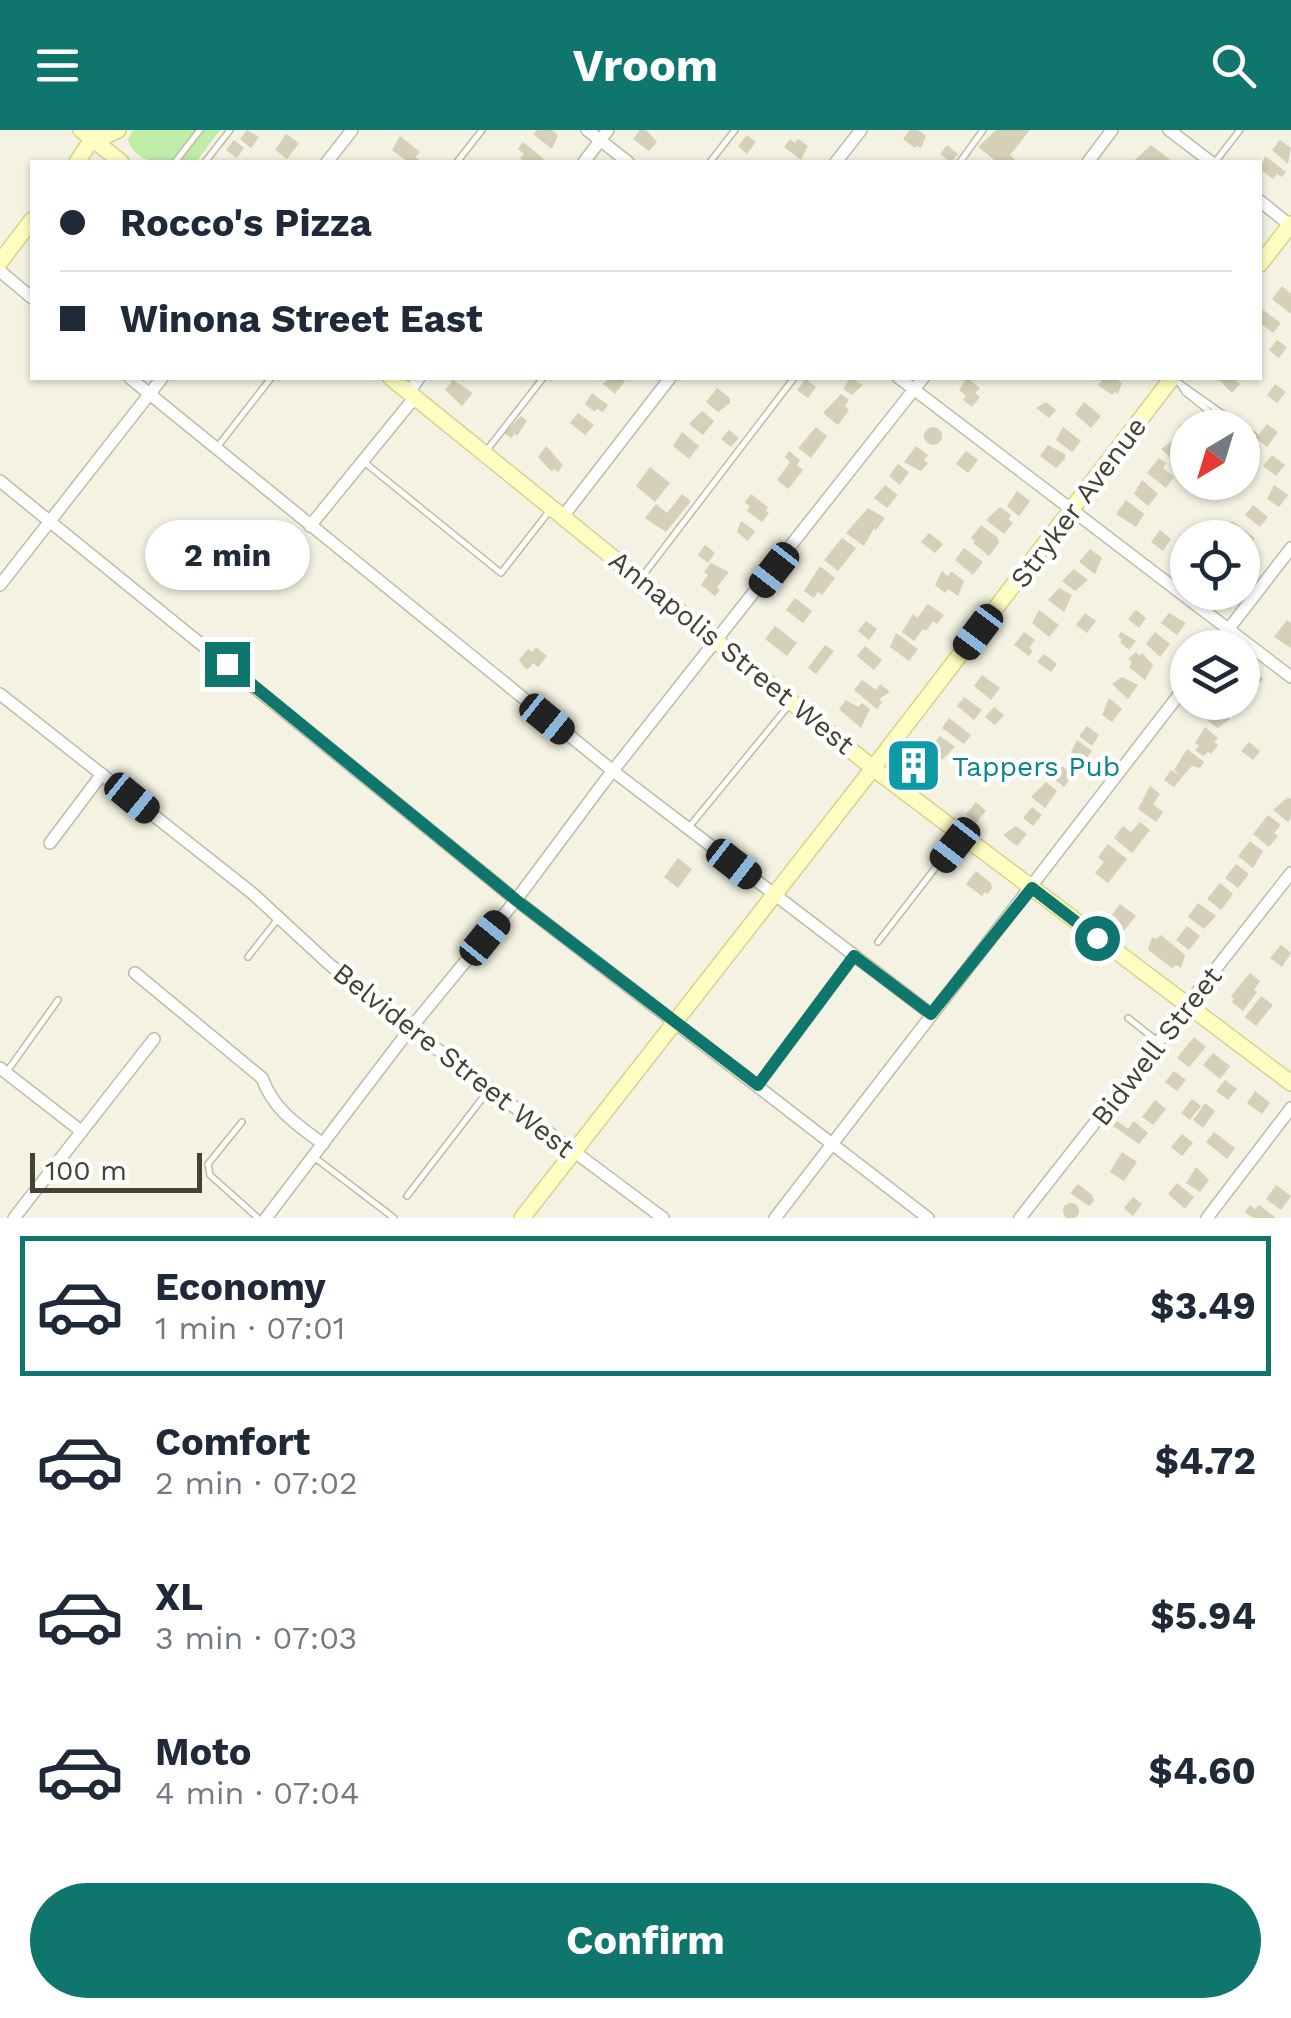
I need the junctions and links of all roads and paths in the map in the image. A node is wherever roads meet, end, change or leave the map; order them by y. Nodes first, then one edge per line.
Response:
1 (118, 130) edge
2 (200, 130) edge
3 (230, 130) edge
4 (352, 130) edge
5 (482, 130) edge
6 (587, 130) edge
7 (735, 130) edge
8 (861, 130) edge
9 (984, 130) edge
10 (1112, 130) edge
11 (1169, 130) edge
12 (1240, 130) edge
13 (91, 134) edge
14 (604, 135) edge
15 (78, 160) edge
16 (119, 160) edge
17 (177, 160) edge
18 (207, 160) edge
19 (329, 160) edge
20 (459, 160) edge
21 (585, 160) edge
22 (626, 160) edge
23 (712, 160) edge
24 (838, 160) edge
25 (962, 160) edge
26 (1090, 160) edge
27 (1210, 160) edge
28 (1215, 160) edge
29 (1262, 203) edge
30 (30, 223) edge
31 (1291, 225) edge
32 (1262, 261) edge
33 (0, 262) edge
34 (0, 271) edge
35 (30, 296) edge
36 (132, 380) edge
37 (160, 380) edge
38 (269, 380) edge
39 (394, 380) edge
40 (418, 380) edge
41 (542, 380) edge
42 (668, 380) edge
43 (792, 380) edge
44 (902, 380) edge
45 (921, 380) edge
46 (1173, 380) edge
47 (1175, 380) edge
48 (1176, 380) edge
49 (914, 389) junction
50 (150, 394) junction
51 (412, 394) junction
52 (1208, 410) edge
53 (1219, 410) edge
54 (216, 448) junction
55 (485, 453) junction
56 (364, 462) junction
57 (0, 482) edge
58 (1072, 510) junction
59 (558, 511) junction
60 (50, 522) junction
61 (310, 526) junction
62 (1291, 548) edge
63 (642, 578) junction
64 (0, 585) edge
65 (1228, 630) joint
66 (718, 641) junction
67 (1260, 654) edge
68 (1291, 677) edge
69 (0, 694) edge
70 (792, 701) junction
71 (1170, 706) edge
72 (873, 768) junction
73 (612, 771) junction
74 (102, 774) junction
75 (688, 828) junction
76 (961, 834) junction
77 (50, 843) dead end
78 (1291, 873) edge
79 (1032, 888) junction
80 (773, 894) junction
81 (516, 900) junction
82 (278, 918) junction
83 (878, 942) dead end
84 (854, 956) junction
85 (248, 957) dead end
86 (135, 973) dead end
87 (58, 1000) dead end
88 (1186, 1006) junction
89 (931, 1014) junction
90 (1128, 1018) dead end
91 (674, 1024) junction
92 (410, 1029) junction
93 (154, 1039) dead end
94 (1159, 1042) junction
95 (3, 1071) edge
96 (1291, 1084) edge
97 (758, 1085) junction
98 (490, 1089) junction
99 (1291, 1108) edge
100 (242, 1122) dead end
101 (80, 1131) junction
102 (323, 1144) junction
103 (833, 1145) junction
104 (574, 1152) junction
105 (314, 1157) junction
106 (407, 1196) dead end
107 (913, 1213) edge
108 (14, 1218) edge
109 (258, 1218) edge
110 (266, 1218) edge
111 (394, 1218) edge
112 (522, 1218) edge
113 (663, 1218) edge
114 (775, 1218) edge
115 (928, 1218) edge
116 (1020, 1218) edge
117 (1207, 1218) edge

1 - 13 street
2 - 17 lane
3 - 18 lane
4 - 19 street
5 - 20 lane
6 - 14 street
7 - 23 lane
8 - 24 street
9 - 25 lane
10 - 26 street
11 - 27 street
12 - 28 lane
13 - 15 street
13 - 16 street
14 - 21 street
14 - 22 street
29 - 31 street
30 - 33 street
31 - 32 street
34 - 35 street
36 - 50 street
37 - 50 street
38 - 54 lane
39 - 51 street, Annapolis Street West
40 - 51 street
41 - 55 lane
42 - 59 street
43 - 63 lane
44 - 49 street
45 - 49 street
46 - 58 street, Stryker Avenue
47 - 52 lane
48 - 53 lane
49 - 58 street
49 - 66 street
50 - 54 street
50 - 60 street
51 - 55 street, Annapolis Street West
51 - 56 street
54 - 61 street
55 - 59 street, Annapolis Street West
56 - 59 lane
56 - 61 street
57 - 60 street
58 - 65 street
58 - 72 street, Stryker Avenue
59 - 63 street, Annapolis Street West
60 - 64 street
60 - 81 street
61 - 73 street
62 - 65 street
63 - 66 street, Annapolis Street West
66 - 70 street, Annapolis Street West
66 - 73 street
67 - 68 street
69 - 74 street, Belvidere Street West
70 - 72 street, Annapolis Street West
70 - 75 lane
71 - 79 street
72 - 76 street, Annapolis Street West
72 - 80 street, Stryker Avenue
73 - 75 street
73 - 81 street
74 - 77 street
74 - 82 street, Belvidere Street West
75 - 80 street
76 - 79 street, Annapolis Street West
76 - 83 lane
78 - 88 street, Bidwell Street
79 - 88 street, Annapolis Street West
79 - 89 street
80 - 84 street
80 - 91 street, Stryker Avenue
81 - 91 street
81 - 92 street
82 - 85 lane
82 - 92 street, Belvidere Street West
84 - 89 street
84 - 97 lane
86 - 102 street
87 - 95 lane
88 - 94 street, Bidwell Street
88 - 96 street, Annapolis Street West
89 - 103 street
90 - 94 lane
91 - 97 street
91 - 104 street, Stryker Avenue
92 - 98 street, Belvidere Street West
92 - 102 street
93 - 101 street
94 - 116 street, Bidwell Street
95 - 101 street
97 - 103 street
98 - 104 street, Belvidere Street West
98 - 106 lane
99 - 117 street
100 - 109 lane
101 - 108 street
102 - 105 street
103 - 107 street
103 - 114 street
104 - 112 street, Stryker Avenue
104 - 113 street, Belvidere Street West
105 - 110 street
105 - 111 lane
107 - 115 street

